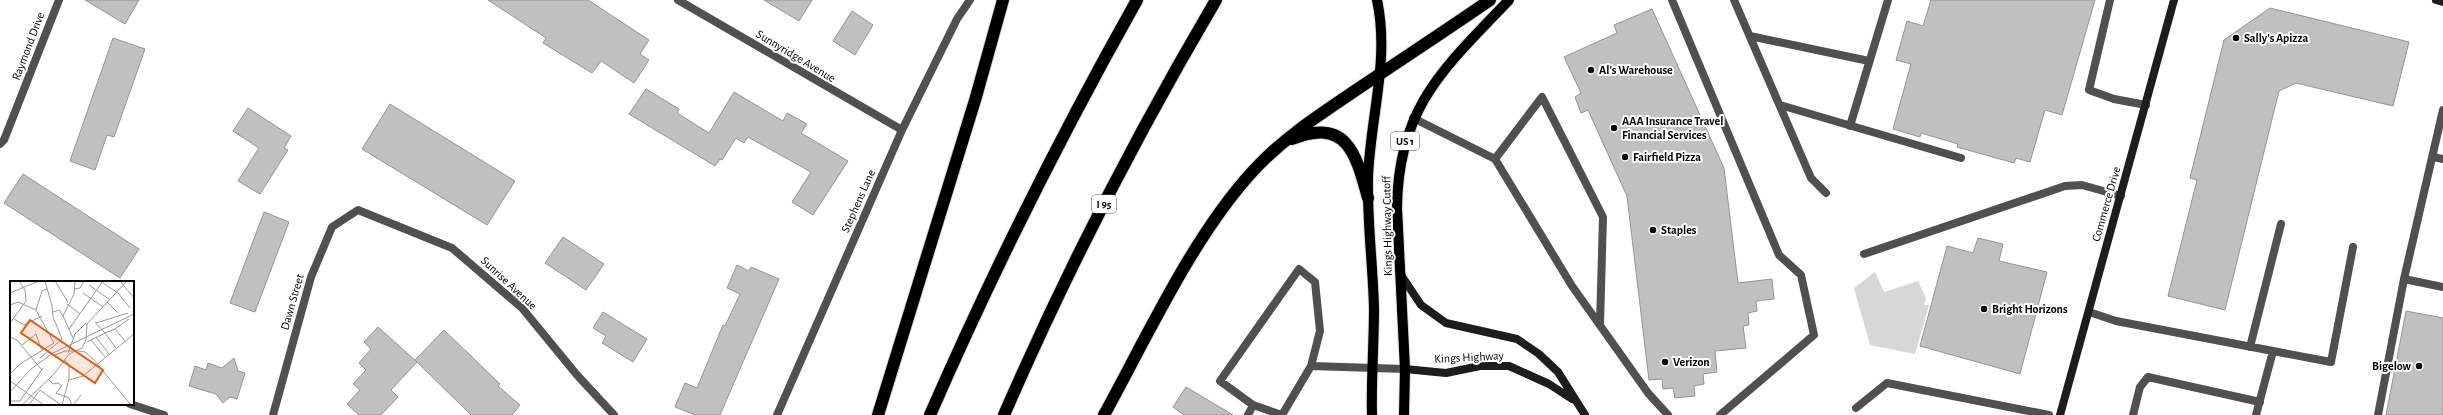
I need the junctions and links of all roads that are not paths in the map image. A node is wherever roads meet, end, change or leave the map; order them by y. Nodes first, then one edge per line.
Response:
1 (59, 0) edge
2 (678, 0) edge
3 (970, 0) edge
4 (1003, 0) edge
5 (1137, 0) edge
6 (1216, 0) edge
7 (1377, 0) edge
8 (1490, 0) edge
9 (1509, 0) edge
10 (1672, 0) edge
11 (1734, 0) edge
12 (1888, 0) edge
13 (2110, 0) edge
14 (2174, 0) edge
15 (2436, 0) edge
16 (2443, 2) edge
17 (1750, 36) junction
18 (1870, 61) junction
19 (1381, 74) junction
20 (1780, 105) junction
21 (2146, 105) junction
22 (2443, 110) edge
23 (1413, 118) junction
24 (1850, 126) junction
25 (902, 130) junction
26 (0, 144) edge
27 (1280, 145) junction
28 (2433, 157) junction
29 (1961, 158) dead end
30 (1494, 159) junction
31 (2443, 159) edge
32 (1826, 193) dead end
33 (2121, 196) junction
34 (1368, 198) junction
35 (358, 210) joint
36 (2281, 224) dead end
37 (2353, 247) dead end
38 (1864, 254) dead end
39 (1401, 275) junction
40 (2404, 279) junction
41 (2443, 288) edge
42 (2089, 312) junction
43 (1600, 324) junction
44 (2250, 347) junction
45 (2273, 351) junction
46 (1311, 366) junction
47 (1372, 368) junction
48 (1405, 369) junction
49 (1574, 401) junction
50 (2260, 402) junction
51 (133, 405) edge
52 (1253, 405) junction
53 (1856, 408) dead end
54 (164, 415) edge
55 (274, 415) edge
56 (614, 415) edge
57 (777, 415) edge
58 (878, 415) edge
59 (930, 415) edge
60 (1004, 415) edge
61 (1104, 415) edge
62 (1248, 415) edge
63 (1282, 415) edge
64 (1372, 415) edge
65 (1404, 415) edge
66 (1585, 415) edge
67 (1668, 415) edge
68 (1720, 415) edge
69 (2049, 415) edge
70 (2060, 415) edge
71 (2133, 415) edge
72 (2256, 415) edge
73 (2378, 415) edge

1 - 26 street, Raymond Drive
2 - 25 street, Sunnyridge Avenue
3 - 25 street, Stephens Lane
4 - 58 highway
5 - 59 highway
6 - 60 highway, I 95
7 - 19 main road, Kings Highway Cutoff / US 1
8 - 19 highway
9 - 23 main road, Kings Highway Cutoff / US 1
10 - 68 street
11 - 17 street
12 - 18 street
13 - 21 street
14 - 21 main road, Commerce Drive
15 - 16 main road
17 - 18 street
17 - 20 street
18 - 24 street
19 - 27 highway
19 - 34 main road, Kings Highway Cutoff / US 1
20 - 24 street
20 - 32 street
21 - 33 main road, Commerce Drive
22 - 28 street
23 - 30 street
23 - 39 main road, Kings Highway Cutoff / US 1
24 - 29 street
25 - 57 street, Stephens Lane
27 - 34 highway
27 - 61 highway
28 - 31 street
28 - 40 street
30 - 43 street
30 - 43 street
33 - 38 street
33 - 42 main road, Commerce Drive
34 - 47 main road, Kings Highway Cutoff / US 1
35 - 55 street, Dawn Street
35 - 56 street, Sunrise Avenue
36 - 44 street
37 - 45 street
39 - 48 main road, Kings Highway Cutoff / US 1
39 - 49 main road, Kings Highway
40 - 41 street
40 - 73 street
42 - 44 street
42 - 70 main road, Commerce Drive
43 - 67 street
44 - 45 street
45 - 50 street
46 - 47 street
46 - 52 street
46 - 63 street
47 - 48 street
47 - 64 main road, Kings Highway Cutoff / US 1
48 - 49 main road, Kings Highway
48 - 65 main road, Kings Highway Cutoff / US 1
49 - 66 main road, Kings Highway
50 - 71 street
50 - 72 street
51 - 54 street
52 - 62 street
52 - 63 street
53 - 69 street

